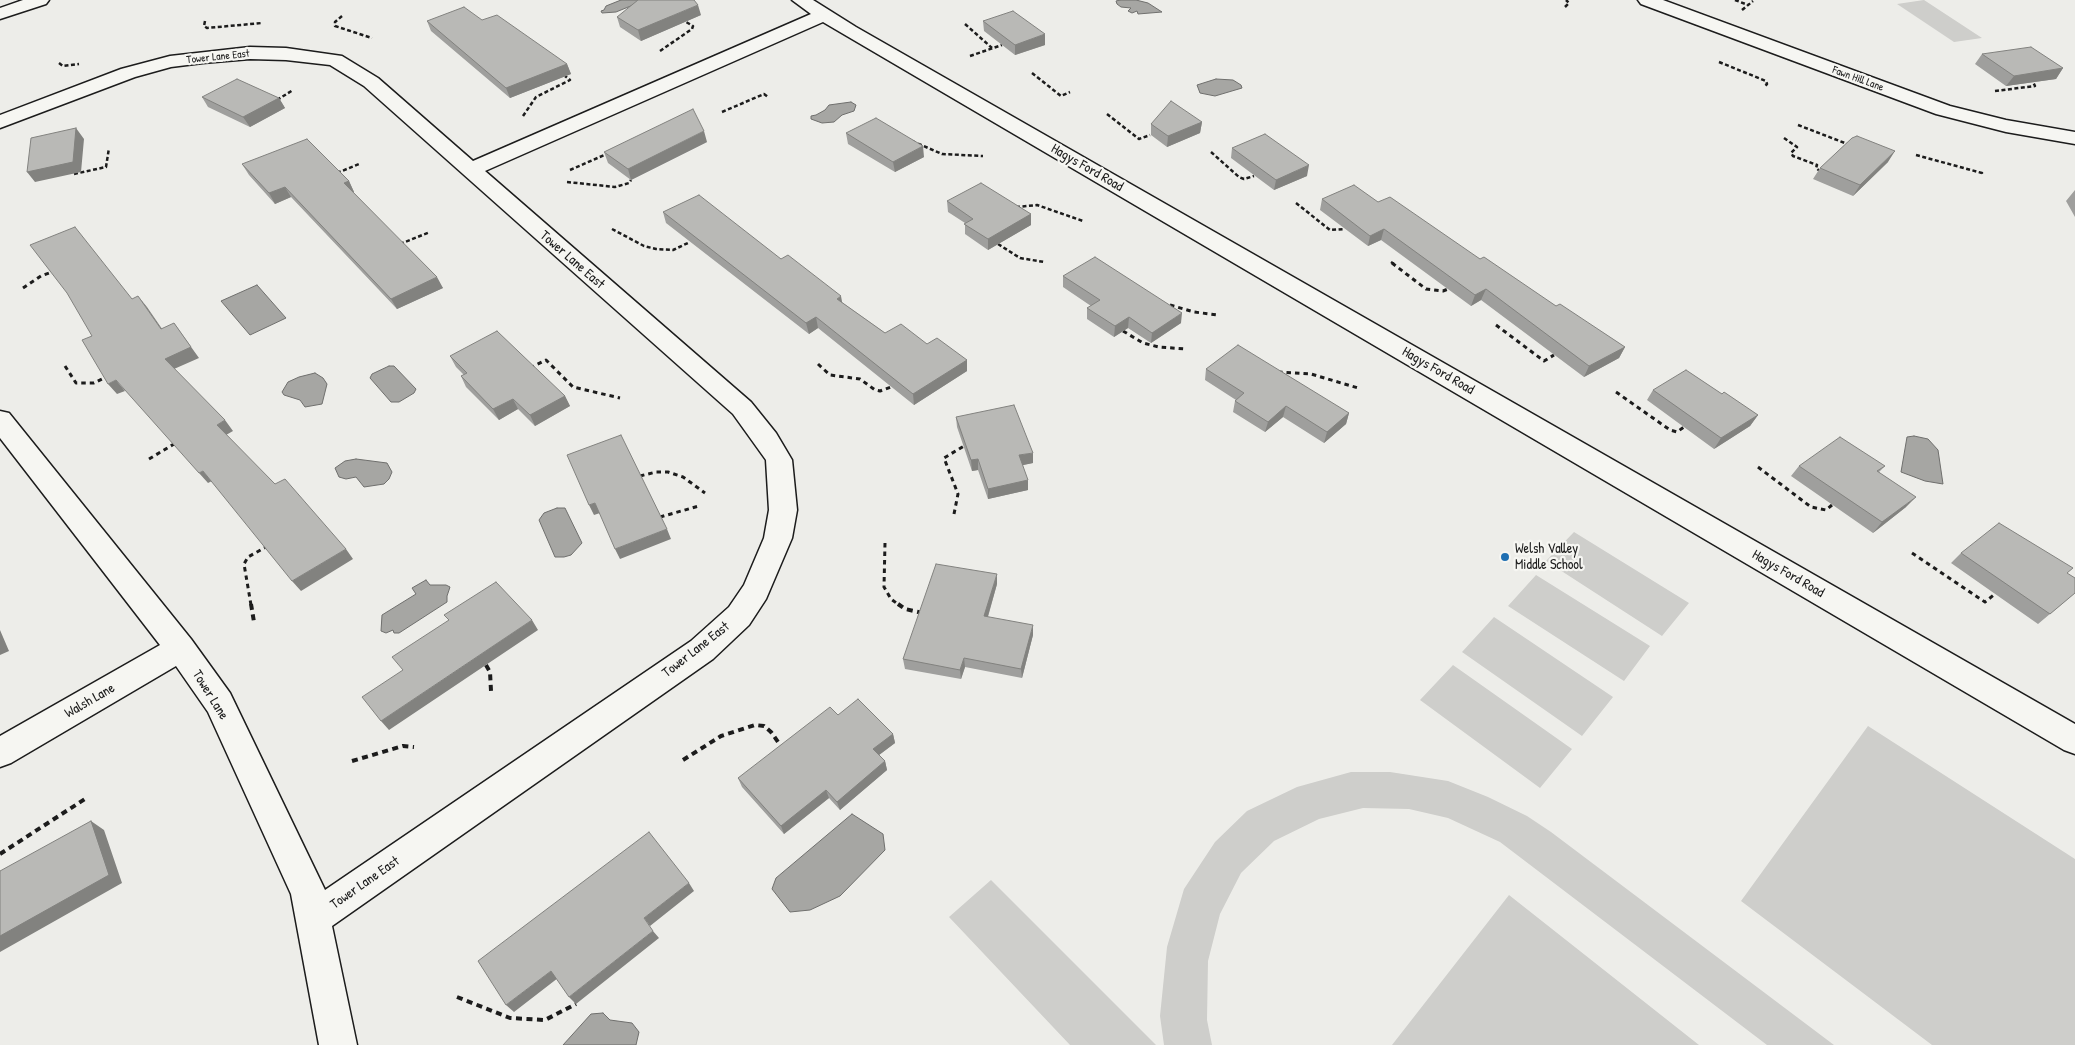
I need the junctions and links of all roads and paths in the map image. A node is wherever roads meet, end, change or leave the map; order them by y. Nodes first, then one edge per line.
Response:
1 (40, 0) edge
2 (801, 0) edge
3 (1566, 0) edge
4 (1647, 0) edge
5 (1735, 0) edge
6 (1748, 5) dead end
7 (1565, 7) dead end
8 (0, 14) edge
9 (824, 15) junction
10 (342, 16) dead end
11 (206, 21) dead end
12 (686, 22) edge
13 (262, 23) dead end
14 (965, 24) dead end
15 (372, 38) dead end
16 (1002, 45) edge
17 (992, 48) junction
18 (660, 51) dead end
19 (970, 56) dead end
20 (1719, 62) dead end
21 (1032, 73) dead end
22 (565, 76) edge
23 (2033, 82) edge
24 (1765, 86) dead end
25 (293, 90) dead end
26 (1995, 91) dead end
27 (1070, 92) dead end
28 (768, 97) dead end
29 (272, 102) edge
30 (722, 112) dead end
31 (1107, 114) dead end
32 (523, 116) dead end
33 (0, 122) edge
34 (1798, 125) dead end
35 (1150, 134) edge
36 (1784, 138) dead end
37 (2075, 138) edge
38 (906, 142) edge
39 (1850, 147) edge
40 (108, 148) dead end
41 (615, 150) edge
42 (1211, 152) dead end
43 (1916, 155) dead end
44 (983, 156) dead end
45 (360, 164) dead end
46 (469, 170) junction
47 (570, 170) dead end
48 (1821, 172) edge
49 (336, 173) edge
50 (74, 174) edge
51 (1981, 175) dead end
52 (1254, 176) edge
53 (631, 180) edge
54 (567, 182) dead end
55 (1296, 203) dead end
56 (1008, 210) edge
57 (1083, 221) dead end
58 (612, 229) dead end
59 (1345, 229) edge
60 (430, 232) dead end
61 (690, 242) edge
62 (400, 244) edge
63 (998, 244) edge
64 (1044, 262) dead end
65 (1391, 262) dead end
66 (52, 272) edge
67 (22, 288) dead end
68 (1448, 289) edge
69 (1162, 301) edge
70 (1218, 315) dead end
71 (1496, 325) dead end
72 (1123, 331) edge
73 (1186, 349) dead end
74 (1554, 355) edge
75 (818, 364) dead end
76 (65, 366) dead end
77 (530, 368) edge
78 (1273, 372) edge
79 (107, 376) edge
80 (891, 387) edge
81 (1358, 388) dead end
82 (1616, 392) dead end
83 (620, 398) dead end
84 (0, 420) edge
85 (1684, 427) edge
86 (174, 444) edge
87 (964, 446) edge
88 (148, 459) dead end
89 (1758, 467) dead end
90 (640, 476) edge
91 (705, 493) dead end
92 (1832, 505) edge
93 (699, 506) dead end
94 (954, 514) dead end
95 (660, 516) edge
96 (885, 543) dead end
97 (266, 547) edge
98 (1912, 553) dead end
99 (1995, 594) edge
100 (924, 613) edge
101 (254, 622) dead end
102 (180, 648) junction
103 (486, 665) edge
104 (491, 691) dead end
105 (2075, 740) edge
106 (414, 747) dead end
107 (0, 753) edge
108 (785, 753) edge
109 (683, 760) dead end
110 (352, 761) dead end
111 (88, 797) dead end
112 (0, 854) edge
113 (314, 918) junction
114 (457, 997) dead end
115 (576, 1004) edge
116 (338, 1045) edge

1 - 8 street
2 - 9 street, Hagys Ford Road
3 - 7 path
4 - 37 street, Fawn Hill Lane
5 - 6 path
9 - 46 street
9 - 105 street, Hagys Ford Road
10 - 15 path
11 - 13 path
12 - 18 path
14 - 17 path
16 - 17 path
17 - 19 path
20 - 24 path
21 - 27 path
22 - 32 path
23 - 26 path
25 - 29 path
28 - 30 path
31 - 35 path
33 - 46 street, Tower Lane East
34 - 39 path
36 - 48 path
38 - 44 path
40 - 50 path
41 - 47 path
42 - 52 path
43 - 51 path
45 - 49 path
46 - 113 street, Tower Lane East
53 - 54 path
55 - 59 path
56 - 57 path
58 - 61 path
60 - 62 path
63 - 64 path
65 - 68 path
66 - 67 path
69 - 70 path
71 - 74 path
72 - 73 path
75 - 80 path
76 - 79 path
77 - 83 path
78 - 81 path
82 - 85 path
84 - 102 street, Tower Lane
86 - 88 path
87 - 94 path
89 - 92 path
90 - 91 path
93 - 95 path
96 - 100 path
97 - 101 path
98 - 99 path
102 - 107 street, Walsh Lane
102 - 113 street, Tower Lane
103 - 104 path
106 - 110 path
108 - 109 path
111 - 112 path
113 - 116 street, Tower Lane
114 - 115 path

